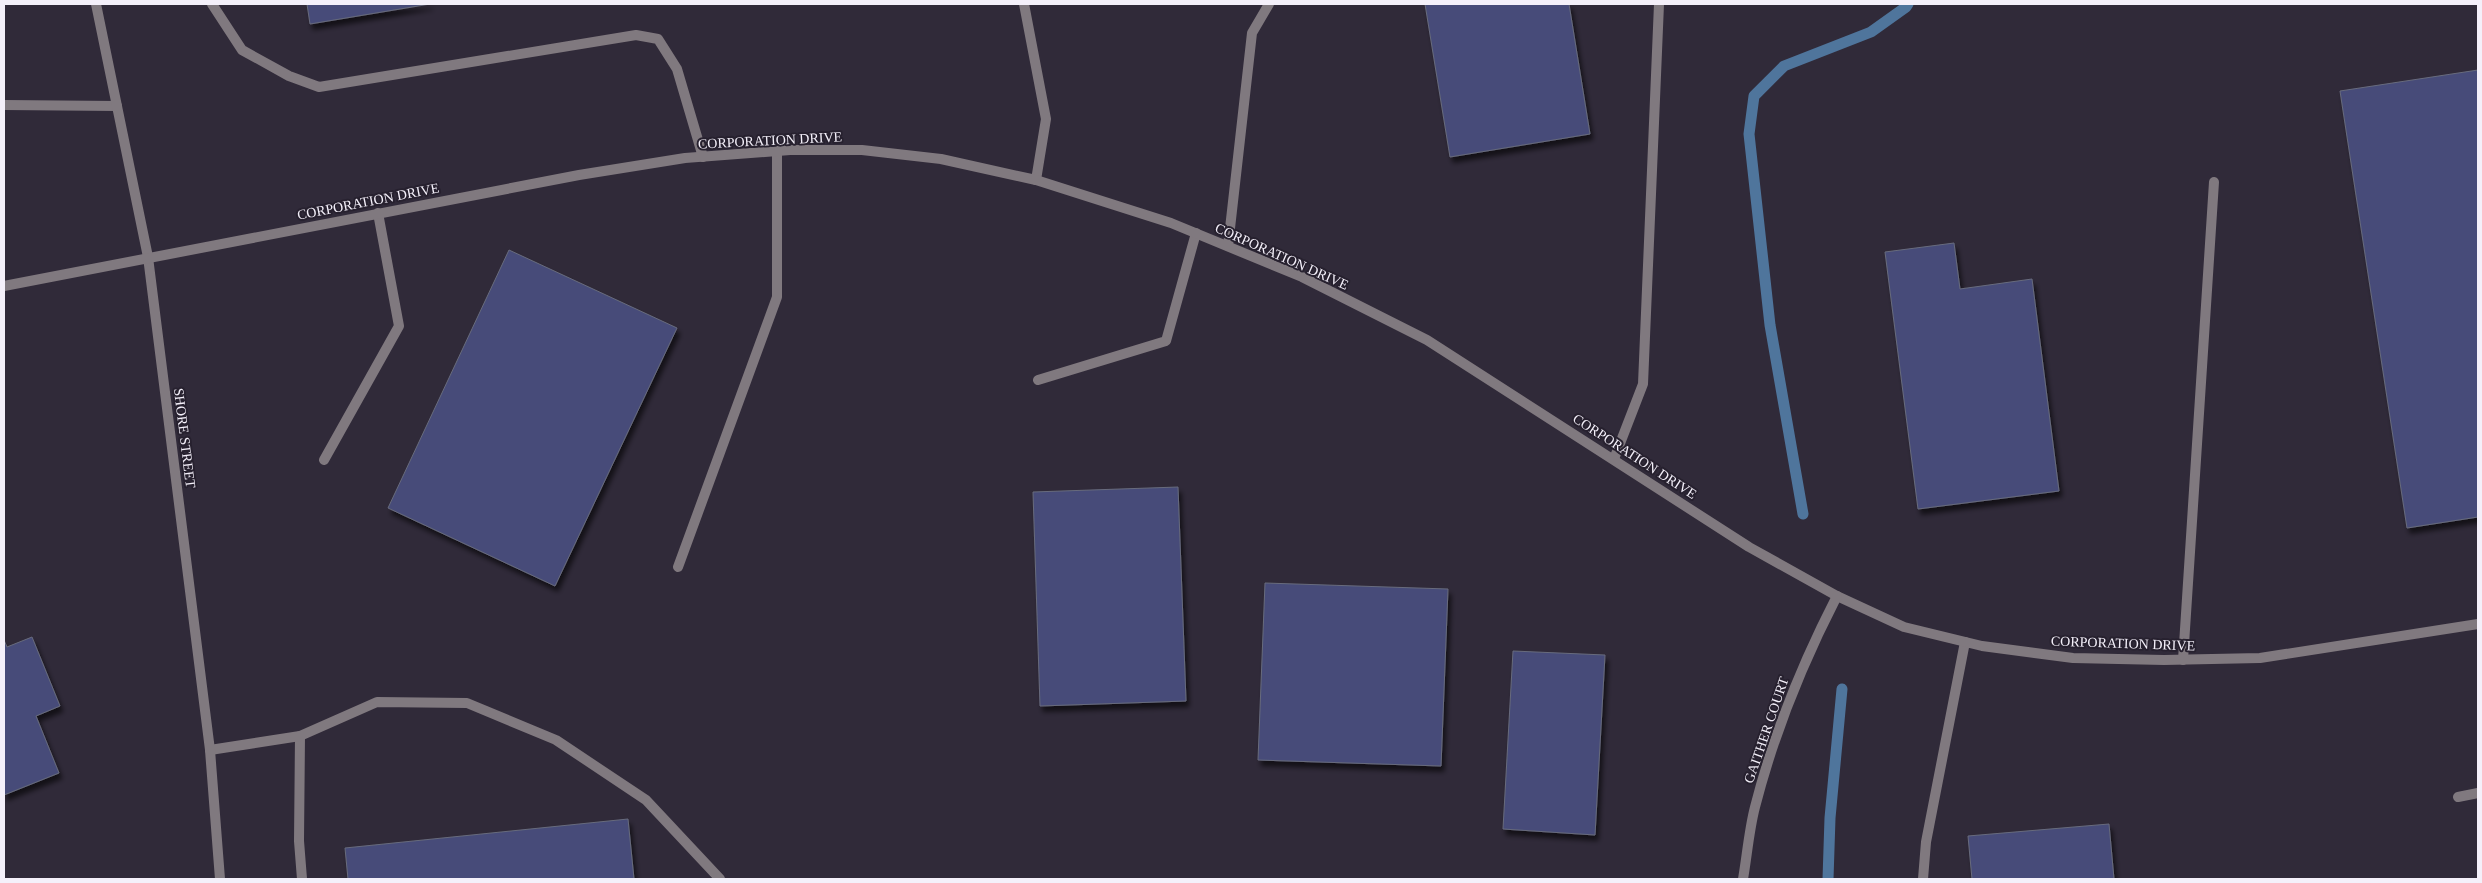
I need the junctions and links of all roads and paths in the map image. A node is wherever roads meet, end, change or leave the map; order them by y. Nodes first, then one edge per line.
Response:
1 (96, 4) edge
2 (212, 4) edge
3 (1024, 4) edge
4 (1268, 4) edge
5 (1659, 4) edge
6 (4, 105) edge
7 (117, 106) junction
8 (777, 151) junction
9 (703, 156) junction
10 (1036, 180) junction
11 (2214, 182) dead end
12 (378, 213) junction
13 (1196, 233) junction
14 (1228, 246) junction
15 (148, 257) junction
16 (4, 286) edge
17 (1038, 380) dead end
18 (1614, 459) junction
19 (324, 460) dead end
20 (678, 567) dead end
21 (1837, 596) junction
22 (2478, 624) edge
23 (1965, 642) junction
24 (2183, 660) junction
25 (300, 736) junction
26 (210, 750) junction
27 (2478, 793) edge
28 (2458, 797) dead end
29 (220, 879) edge
30 (302, 879) edge
31 (720, 879) edge
32 (1744, 879) edge
33 (1923, 879) edge

1 - 7 street, SHORE STREET
2 - 9 street
3 - 10 street
4 - 14 street
5 - 18 street
6 - 7 street
7 - 15 street, SHORE STREET
8 - 9 street, CORPORATION DRIVE
8 - 10 street, CORPORATION DRIVE
8 - 20 street
9 - 12 street, CORPORATION DRIVE
10 - 13 street, CORPORATION DRIVE
11 - 24 street
12 - 15 street, CORPORATION DRIVE
12 - 19 street
13 - 14 street, CORPORATION DRIVE
13 - 17 street
14 - 18 street, CORPORATION DRIVE
15 - 16 street, CORPORATION DRIVE
15 - 26 street, SHORE STREET
18 - 21 street, CORPORATION DRIVE
21 - 23 street, CORPORATION DRIVE
21 - 32 street, GAITHER COURT
22 - 24 street, CORPORATION DRIVE
23 - 24 street, CORPORATION DRIVE
23 - 33 street
25 - 26 street
25 - 30 street
25 - 31 street
26 - 29 street, SHORE STREET
27 - 28 street

